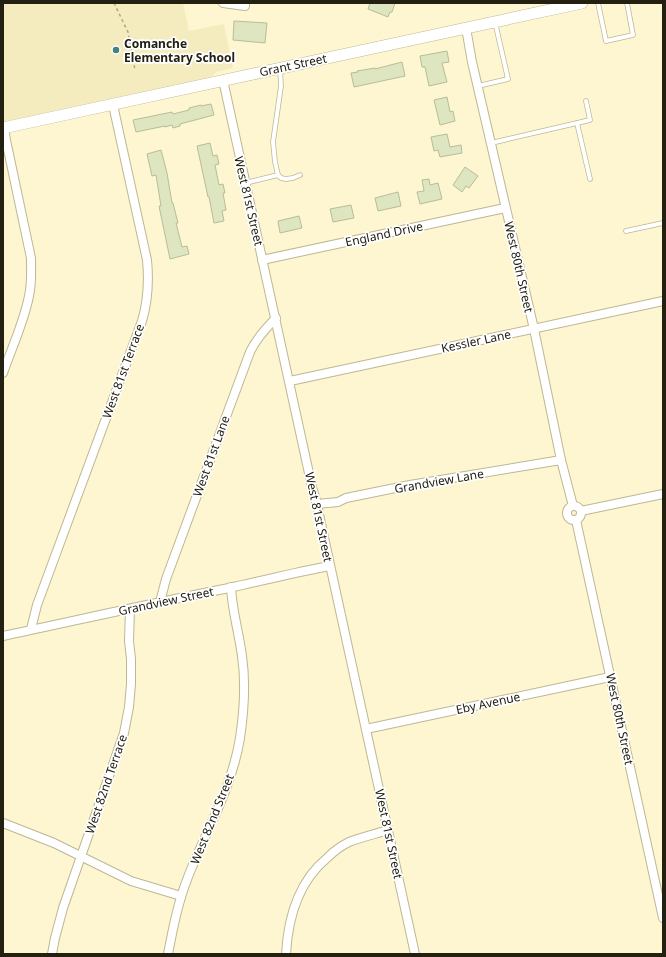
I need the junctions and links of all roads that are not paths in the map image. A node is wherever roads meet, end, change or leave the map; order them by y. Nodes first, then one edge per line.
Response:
1 (223, 3) edge
2 (245, 3) edge
3 (582, 3) edge
4 (598, 3) edge
5 (627, 3) edge
6 (495, 22) junction
7 (466, 28) junction
8 (280, 68) junction
9 (223, 80) junction
10 (478, 86) junction
11 (586, 101) dead end
12 (113, 104) junction
13 (577, 123) junction
14 (3, 128) edge
15 (491, 144) junction
16 (278, 175) junction
17 (300, 175) dead end
18 (590, 179) dead end
19 (245, 183) junction
20 (505, 208) junction
21 (663, 224) edge
22 (626, 231) dead end
23 (262, 260) junction
24 (663, 301) edge
25 (276, 318) junction
26 (534, 329) junction
27 (3, 372) edge
28 (290, 381) junction
29 (562, 460) junction
30 (663, 494) edge
31 (317, 504) junction
32 (573, 506) junction
33 (581, 511) junction
34 (576, 520) junction
35 (330, 566) junction
36 (231, 587) junction
37 (160, 602) junction
38 (130, 609) junction
39 (31, 629) junction
40 (3, 636) edge
41 (610, 678) junction
42 (366, 729) junction
43 (3, 823) edge
44 (388, 830) junction
45 (81, 857) junction
46 (181, 896) junction
47 (663, 918) edge
48 (52, 954) edge
49 (168, 954) edge
50 (286, 954) edge
51 (415, 954) edge

1 - 2 street
3 - 6 street, Grant Street
4 - 5 lane
6 - 7 street, Grant Street
6 - 10 lane
7 - 8 street, Grant Street
7 - 10 street, West 80th Street
8 - 9 street, Grant Street
8 - 16 lane
9 - 12 street, Grant Street
9 - 19 street, West 81st Street
10 - 15 street, West 80th Street
11 - 13 lane
12 - 14 street, Grant Street
12 - 39 street, West 81st Terrace
13 - 15 lane
13 - 18 lane
14 - 27 street
15 - 20 street, West 80th Street
16 - 17 lane
16 - 19 lane
19 - 23 street, West 81st Street
20 - 23 street, England Drive
20 - 26 street, West 80th Street
21 - 22 lane
23 - 25 street, West 81st Street
24 - 26 street, Kessler Lane
25 - 28 street, West 81st Street
25 - 37 street, West 81st Lane
26 - 28 street, Kessler Lane
26 - 29 street, West 80th Street
28 - 31 street, West 81st Street
29 - 31 street, Grandview Lane
29 - 32 street, West 80th Street
30 - 33 street
31 - 35 street, West 81st Street
32 - 33 street
32 - 34 street
33 - 34 street
34 - 41 street, West 80th Street
35 - 36 street, Grandview Street
35 - 42 street, West 81st Street
36 - 37 street, Grandview Street
36 - 46 street, West 82nd Street
37 - 38 street, Grandview Street
38 - 39 street, Grandview Street
38 - 45 street, West 82nd Terrace
39 - 40 street, Grandview Street
41 - 42 street, Eby Avenue
41 - 47 street, West 80th Street
42 - 44 street, West 81st Street
43 - 45 street
44 - 50 street
44 - 51 street, West 81st Street
45 - 46 street
45 - 48 street, West 82nd Terrace
46 - 49 street, West 82nd Street

